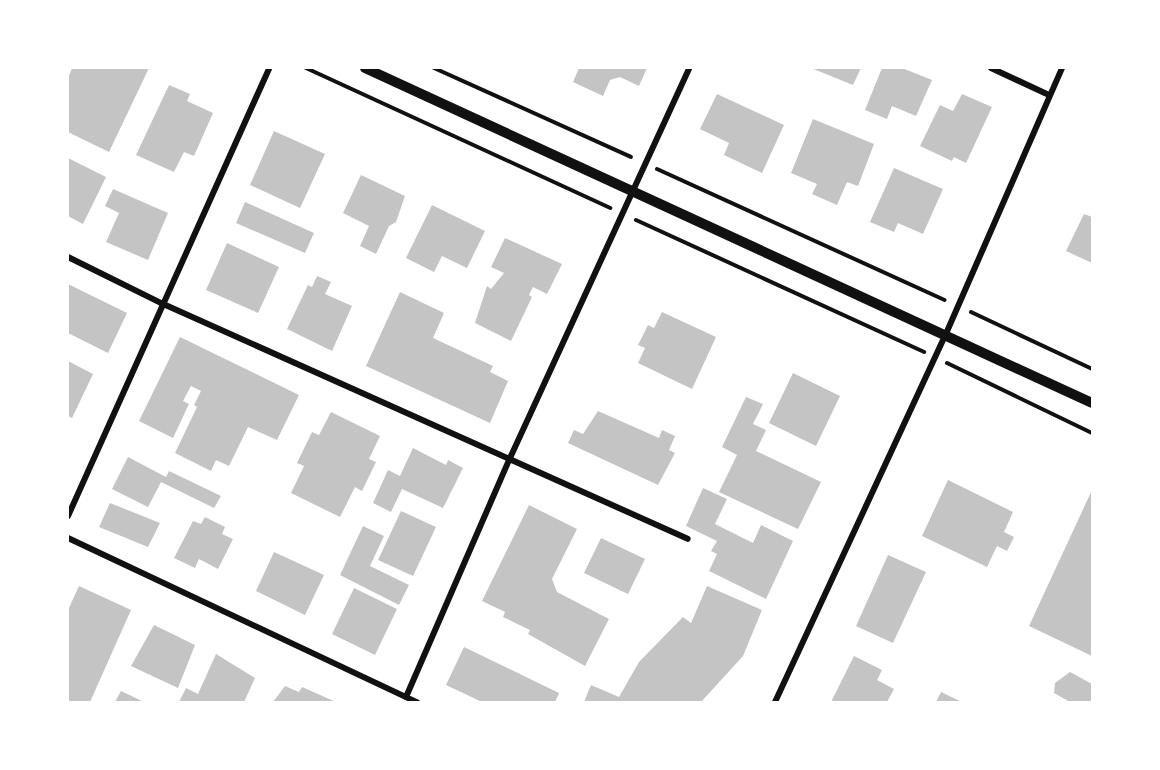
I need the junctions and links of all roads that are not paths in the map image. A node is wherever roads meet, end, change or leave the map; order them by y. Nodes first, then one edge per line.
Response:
1 (269, 68) edge
2 (365, 68) edge
3 (689, 68) edge
4 (991, 68) edge
5 (1062, 68) edge
6 (1050, 95) junction
7 (630, 192) junction
8 (68, 257) edge
9 (161, 303) junction
10 (945, 336) junction
11 (1092, 403) edge
12 (510, 458) junction
13 (68, 516) edge
14 (68, 538) edge
15 (688, 539) dead end
16 (406, 697) junction
17 (417, 702) edge
18 (775, 702) edge

1 - 9 street
2 - 7 street
3 - 7 street
4 - 6 street
5 - 6 street
6 - 10 street
7 - 10 street
7 - 12 street
8 - 9 street
9 - 12 street
9 - 13 street
10 - 11 street
10 - 18 street
12 - 15 street
12 - 16 street
14 - 16 street
16 - 17 street

